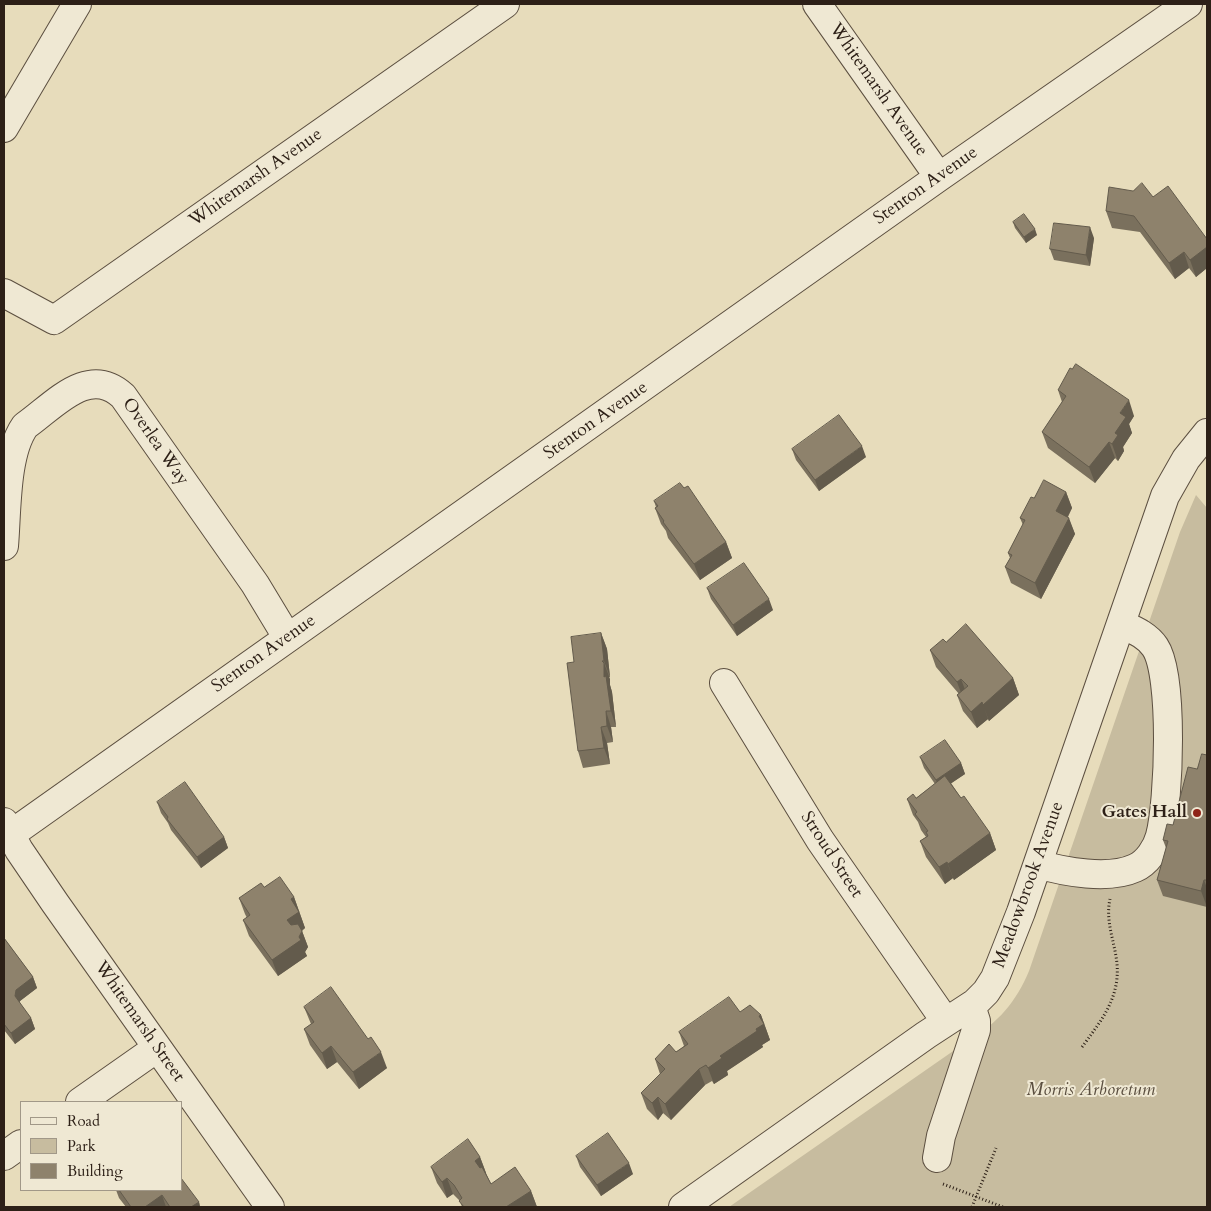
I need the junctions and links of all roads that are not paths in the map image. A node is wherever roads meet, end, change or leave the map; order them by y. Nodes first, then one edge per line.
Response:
1 (77, 4) edge
2 (505, 4) edge
3 (817, 4) edge
4 (1188, 4) edge
5 (4, 128) edge
6 (939, 177) junction
7 (4, 293) edge
8 (1207, 433) edge
9 (4, 546) edge
10 (1121, 624) junction
11 (287, 637) junction
12 (724, 683) dead end
13 (6, 832) edge
14 (1038, 864) junction
15 (971, 1006) junction
16 (946, 1022) junction
17 (157, 1048) junction
18 (81, 1101) edge
19 (20, 1145) edge
20 (4, 1156) edge
21 (937, 1158) dead end
22 (270, 1207) edge
23 (683, 1207) edge

1 - 5 street
2 - 7 street, Whitemarsh Avenue
3 - 6 street, Whitemarsh Avenue
4 - 6 street, Stenton Avenue
6 - 11 street, Stenton Avenue
8 - 10 street, Meadowbrook Avenue
9 - 11 street, Overlea Way
10 - 14 street, Meadowbrook Avenue
10 - 14 street
11 - 13 street, Stenton Avenue
12 - 16 street, Stroud Street
13 - 17 street, Whitemarsh Street
14 - 15 street, Meadowbrook Avenue
15 - 16 street, Meadowbrook Avenue
15 - 21 street
16 - 23 street, Meadowbrook Avenue
17 - 18 street
17 - 22 street, Whitemarsh Street
19 - 20 street

